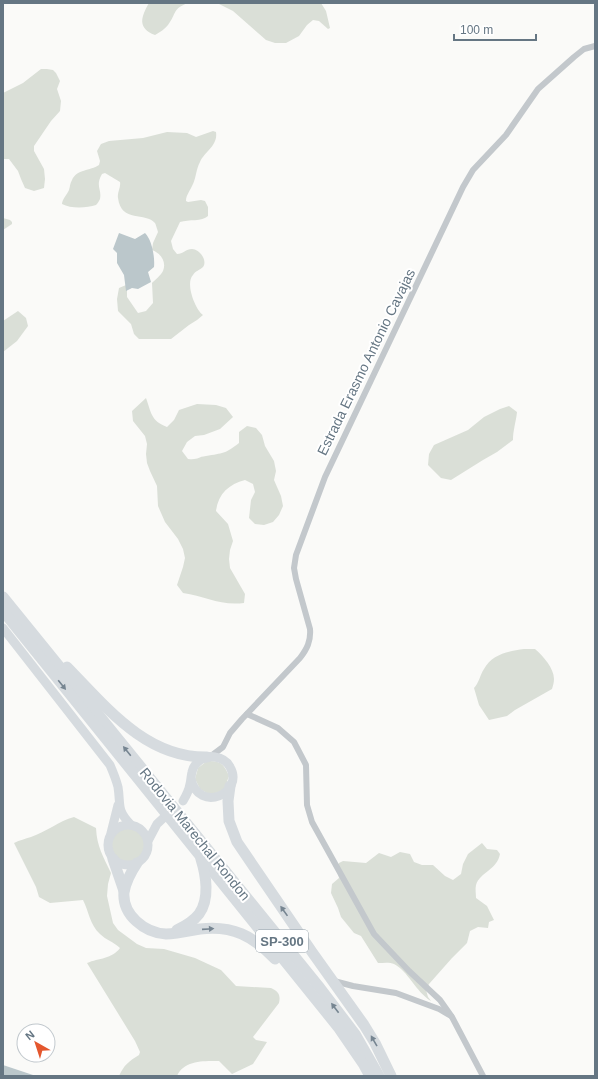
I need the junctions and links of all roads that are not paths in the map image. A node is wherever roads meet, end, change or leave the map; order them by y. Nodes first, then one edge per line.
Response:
1 (595, 46) edge
2 (3, 597) edge
3 (3, 611) edge
4 (4, 629) edge
5 (30, 632) junction
6 (247, 714) junction
7 (223, 748) junction
8 (209, 757) junction
9 (223, 760) junction
10 (191, 779) junction
11 (230, 786) junction
12 (205, 796) junction
13 (183, 801) junction
14 (118, 804) junction
15 (168, 812) junction
16 (133, 826) junction
17 (111, 835) junction
18 (148, 841) junction
19 (198, 853) junction
20 (113, 859) junction
21 (137, 863) junction
22 (124, 891) junction
23 (170, 934) junction
24 (333, 981) junction
25 (353, 986) junction
26 (345, 998) junction
27 (316, 1000) junction
28 (452, 1017) junction
29 (370, 1076) edge
30 (379, 1076) edge
31 (391, 1076) edge
32 (483, 1076) edge

1 - 6 street, Estrada Erasmo Antonio Cavajas
2 - 5 highway, Rodovia Marechal Rondon / SP-300
3 -> 15 highway, Rodovia Marechal Rondon / SP-300
4 - 14 main road
5 - 8 highway
15 -> 5 highway, Rodovia Marechal Rondon / SP-300
6 - 7 street, Estrada Erasmo Antonio Cavajas
6 - 28 street
7 - 8 street
7 - 9 street
8 - 9 main road
8 - 10 main road
9 - 11 main road
10 - 12 main road
10 - 13 main road
11 - 12 main road
24 -> 11 highway
12 - 13 main road
13 - 15 main road
14 - 16 main road
14 - 17 main road
15 - 16 main road
15 - 18 main road
15 - 19 highway, Rodovia Marechal Rondon / SP-300
30 -> 15 highway, Rodovia Marechal Rondon / SP-300
16 - 17 main road
16 - 18 main road
17 - 20 main road
18 - 21 main road
19 - 23 highway
19 - 27 highway, Rodovia Marechal Rondon / SP-300
20 - 21 main road
20 - 22 highway
21 - 22 highway
22 - 23 highway
23 -> 27 highway
24 - 25 street
24 - 26 highway
25 - 26 street
25 - 28 street
31 -> 26 highway
27 - 29 highway, Rodovia Marechal Rondon / SP-300
28 - 32 street

